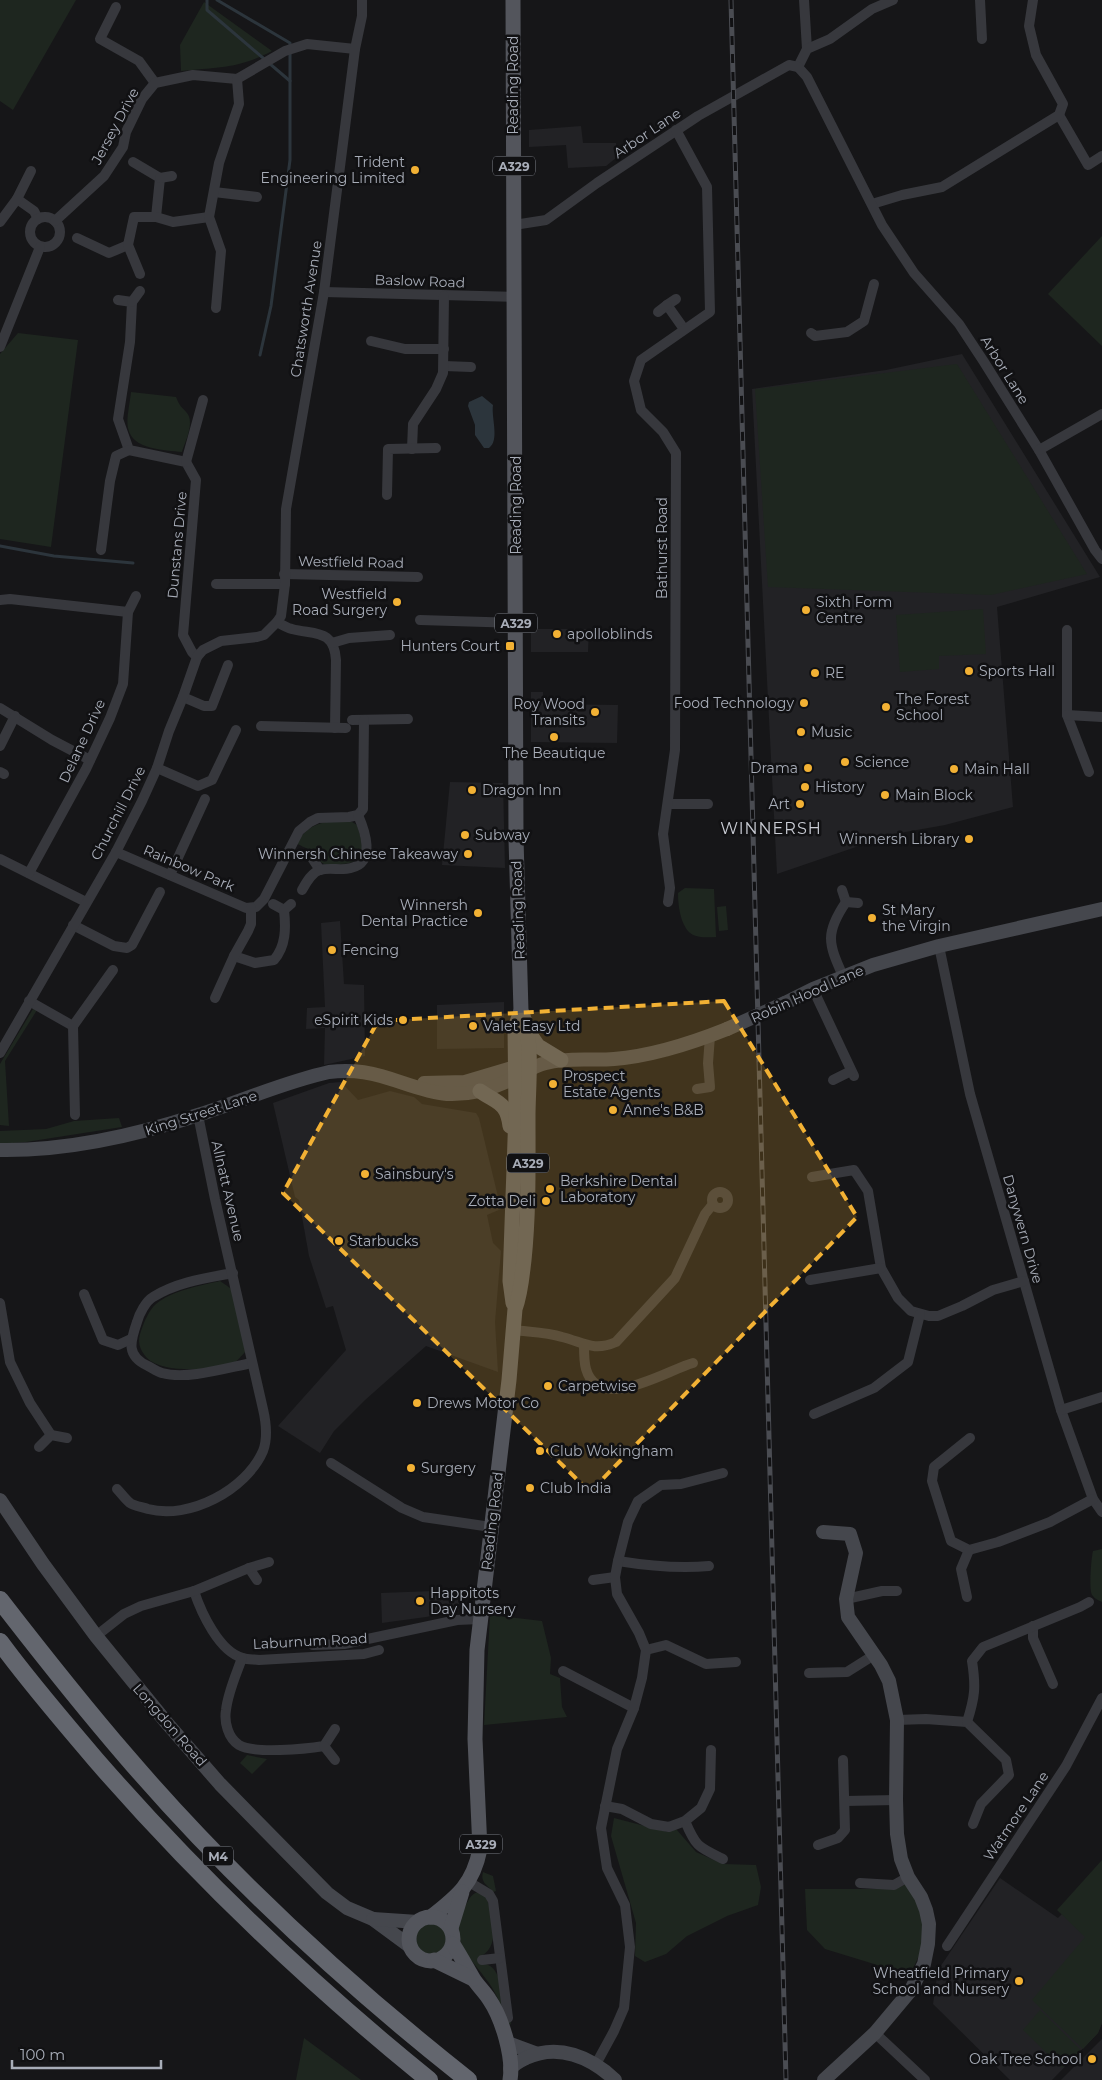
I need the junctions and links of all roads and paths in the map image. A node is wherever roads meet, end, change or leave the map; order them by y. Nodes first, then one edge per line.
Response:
1 (362, 0) edge
2 (513, 0) edge
3 (804, 0) edge
4 (893, 0) edge
5 (980, 0) edge
6 (1033, 0) edge
7 (116, 7) dead end
8 (982, 38) dead end
9 (807, 49) junction
10 (355, 50) junction
11 (798, 67) junction
12 (237, 79) junction
13 (155, 83) junction
14 (1059, 116) junction
15 (676, 130) junction
16 (1102, 156) edge
17 (133, 162) dead end
18 (31, 171) dead end
19 (172, 176) dead end
20 (160, 178) junction
21 (214, 192) junction
22 (257, 197) dead end
23 (17, 199) junction
24 (872, 204) junction
25 (156, 217) junction
26 (210, 217) junction
27 (38, 219) junction
28 (55, 221) junction
29 (0, 222) edge
30 (514, 225) junction
31 (78, 238) dead end
32 (128, 246) junction
33 (40, 247) junction
34 (140, 274) dead end
35 (874, 284) dead end
36 (140, 292) dead end
37 (324, 292) junction
38 (444, 296) junction
39 (515, 297) junction
40 (676, 299) dead end
41 (118, 300) dead end
42 (132, 302) junction
43 (667, 305) junction
44 (216, 308) dead end
45 (658, 312) dead end
46 (684, 329) junction
47 (811, 333) dead end
48 (371, 341) dead end
49 (0, 347) edge
50 (444, 349) junction
51 (444, 366) junction
52 (471, 367) dead end
53 (203, 400) dead end
54 (1102, 414) edge
55 (436, 448) dead end
56 (412, 449) junction
57 (129, 450) junction
58 (1039, 450) junction
59 (186, 462) junction
60 (387, 495) dead end
61 (101, 550) dead end
62 (1102, 559) edge
63 (418, 577) dead end
64 (284, 579) junction
65 (216, 584) dead end
66 (136, 596) dead end
67 (0, 600) edge
68 (128, 612) junction
69 (420, 620) dead end
70 (277, 622) junction
71 (516, 623) junction
72 (1067, 630) dead end
73 (390, 635) dead end
74 (332, 643) junction
75 (197, 657) junction
76 (228, 665) dead end
77 (183, 697) junction
78 (0, 708) edge
79 (1067, 715) junction
80 (15, 716) junction
81 (1102, 717) edge
82 (364, 720) junction
83 (408, 720) dead end
84 (261, 726) dead end
85 (335, 728) junction
86 (236, 730) dead end
87 (0, 746) edge
88 (90, 760) junction
89 (156, 768) junction
90 (1089, 772) dead end
91 (204, 799) dead end
92 (668, 804) junction
93 (708, 804) dead end
94 (358, 815) junction
95 (116, 852) junction
96 (312, 858) dead end
97 (0, 859) edge
98 (320, 870) junction
99 (29, 873) junction
100 (170, 875) junction
101 (302, 890) dead end
102 (842, 890) dead end
103 (160, 892) dead end
104 (86, 902) junction
105 (668, 902) dead end
106 (846, 902) junction
107 (858, 902) dead end
108 (273, 904) dead end
109 (251, 908) junction
110 (1102, 909) edge
111 (73, 925) junction
112 (939, 946) junction
113 (234, 956) junction
114 (113, 970) dead end
115 (843, 976) junction
116 (813, 989) junction
117 (215, 998) dead end
118 (29, 1002) junction
119 (521, 1011) junction
120 (73, 1026) junction
121 (527, 1030) junction
122 (710, 1036) junction
123 (0, 1053) edge
124 (561, 1060) junction
125 (520, 1071) junction
126 (833, 1080) dead end
127 (398, 1082) junction
128 (480, 1090) junction
129 (697, 1090) dead end
130 (76, 1115) dead end
131 (198, 1115) junction
132 (515, 1142) junction
133 (0, 1150) edge
134 (812, 1177) dead end
135 (713, 1204) dead end
136 (880, 1268) junction
137 (233, 1273) junction
138 (810, 1280) dead end
139 (1024, 1281) junction
140 (84, 1294) dead end
141 (0, 1303) edge
142 (516, 1309) junction
143 (920, 1314) junction
144 (514, 1330) junction
145 (131, 1339) junction
146 (584, 1346) junction
147 (252, 1363) junction
148 (693, 1363) dead end
149 (1102, 1396) edge
150 (1061, 1410) junction
151 (814, 1414) dead end
152 (51, 1434) junction
153 (67, 1438) dead end
154 (970, 1438) dead end
155 (39, 1447) dead end
156 (331, 1463) dead end
157 (723, 1473) dead end
158 (117, 1489) dead end
159 (1093, 1499) junction
160 (0, 1500) edge
161 (1102, 1512) edge
162 (486, 1526) junction
163 (823, 1532) dead end
164 (969, 1550) junction
165 (618, 1561) junction
166 (269, 1562) dead end
167 (709, 1566) dead end
168 (249, 1568) junction
169 (615, 1577) junction
170 (257, 1580) dead end
171 (593, 1580) dead end
172 (194, 1591) junction
173 (897, 1591) dead end
174 (968, 1597) dead end
175 (846, 1599) junction
176 (0, 1600) edge
177 (1089, 1602) dead end
178 (480, 1619) junction
179 (1033, 1626) junction
180 (96, 1636) junction
181 (0, 1642) edge
182 (313, 1644) dead end
183 (379, 1650) dead end
184 (646, 1650) junction
185 (874, 1655) junction
186 (242, 1658) junction
187 (736, 1662) dead end
188 (563, 1671) dead end
189 (809, 1673) dead end
190 (1053, 1684) dead end
191 (1102, 1698) edge
192 (634, 1708) junction
193 (897, 1720) junction
194 (967, 1722) junction
195 (335, 1729) dead end
196 (324, 1746) junction
197 (711, 1750) dead end
198 (335, 1760) dead end
199 (843, 1760) dead end
200 (896, 1800) junction
201 (845, 1801) junction
202 (604, 1806) junction
203 (685, 1821) junction
204 (973, 1824) dead end
205 (818, 1845) dead end
206 (723, 1859) dead end
207 (908, 1877) junction
208 (860, 1883) dead end
209 (466, 1887) junction
210 (372, 1919) junction
211 (424, 1919) junction
212 (451, 1928) junction
213 (453, 1944) junction
214 (948, 1946) dead end
215 (411, 1947) junction
216 (500, 1958) junction
217 (434, 1960) junction
218 (482, 1960) dead end
219 (473, 1979) junction
220 (508, 2018) dead end
221 (875, 2033) junction
222 (506, 2039) junction
223 (535, 2053) junction
224 (596, 2064) junction
225 (509, 2076) edge
226 (429, 2080) edge
227 (468, 2080) edge
228 (615, 2080) edge
229 (824, 2080) edge
230 (925, 2080) edge

1 - 10 street, Chatsworth Avenue
2 - 30 main road, Reading Road / A329
3 - 9 street
4 - 9 street
5 - 8 street
6 - 14 street
7 - 13 street
9 - 11 street
10 - 12 street
10 - 37 street, Chatsworth Avenue
11 - 15 street, Arbor Lane
11 - 24 street, Arbor Lane
12 - 13 street, Jersey Drive
12 - 21 street
13 - 28 street, Jersey Drive
14 - 16 street
14 - 24 street
15 - 30 street, Arbor Lane
15 - 46 street, Bathurst Road
17 - 20 street
18 - 23 street
19 - 20 street
20 - 25 street
21 - 22 street
21 - 26 street
23 - 27 street
23 - 29 street
24 - 58 street, Arbor Lane
25 - 26 street
25 - 32 street
26 - 44 street
27 - 28 street
27 - 33 street
28 - 33 street
30 - 39 main road, Reading Road / A329
31 - 32 street
32 - 34 street
33 - 49 street
35 - 47 street
36 - 42 street
37 - 38 street, Baslow Road
37 - 64 street, Chatsworth Avenue
38 - 39 street, Baslow Road
38 - 50 street
39 - 71 main road, Reading Road / A329
40 - 43 street
41 - 42 street
42 - 57 street
43 - 45 street
43 - 46 street
46 - 92 street, Bathurst Road
48 - 50 street
50 - 51 street
51 - 52 street
51 - 56 street
53 - 59 street
54 - 58 street
55 - 56 street
56 - 60 street
57 - 59 street
57 - 61 street
58 - 62 street, Arbor Lane
59 - 75 street, Dunstans Drive
63 - 64 street, Westfield Road
64 - 65 street, Westfield Road
64 - 70 street, Chatsworth Avenue
66 - 68 street, Delane Drive
67 - 68 street
68 - 88 street, Delane Drive
69 - 71 street
70 - 74 street
70 - 75 street
71 - 119 main road, Reading Road / A329
72 - 79 street
73 - 74 street
74 - 85 street
75 - 77 street, Churchill Drive
76 - 77 street
77 - 89 street, Churchill Drive
78 - 80 street
79 - 81 street
79 - 90 street
80 - 87 street
80 - 88 street
82 - 83 street
82 - 85 street
82 - 94 street
84 - 85 street
86 - 89 street
88 - 99 street, Delane Drive
89 - 95 street, Churchill Drive
91 - 100 street
92 - 93 street
92 - 105 street, Bathurst Road
94 - 98 street
94 - 109 street
95 - 100 street, Rainbow Park
95 - 104 street, Churchill Drive
96 - 98 street
97 - 99 street
98 - 101 street
99 - 104 street
100 - 109 street, Rainbow Park
102 - 106 street
103 - 111 street
104 - 111 street, Churchill Drive
106 - 107 street
106 - 115 street
108 - 113 street
109 - 113 street
110 - 112 street, Robin Hood Lane
111 - 118 street, Churchill Drive
112 - 115 street, Robin Hood Lane
112 - 139 street, Danywern Drive
113 - 117 street
114 - 120 street
115 - 116 street, Robin Hood Lane
116 - 122 street, Robin Hood Lane, bridge
116 - 126 street
118 - 120 street
118 - 123 street, Churchill Drive
119 - 121 main road, Reading Road / A329
119 - 125 main road, Reading Road / A329
120 - 130 street
121 - 124 main road
121 - 125 main road, Reading Road / A329
122 - 124 street, Robin Hood Lane
122 - 129 street
124 - 125 street, Robin Hood Lane
125 - 127 street, King Street Lane
125 - 128 street, King Street Lane
125 - 132 main road, Reading Road / A329
125 - 142 main road, Reading Road / A329
127 - 128 street, King Street Lane
127 - 131 street, King Street Lane
128 - 132 main road
131 - 133 street, King Street Lane
131 - 137 street, Allnatt Avenue
132 - 142 main road, Reading Road / A329
134 - 136 street
135 - 146 street
136 - 138 street
136 - 143 street
137 - 145 street
137 - 147 street, Allnatt Avenue
139 - 143 street
139 - 150 street, Danywern Drive
140 - 145 street
141 - 152 street
142 - 144 main road, Reading Road / A329
143 - 151 street
144 - 146 street
144 - 162 main road, Reading Road / A329
145 - 147 street
146 - 148 street
147 - 158 street, Allnatt Avenue
149 - 150 street
150 - 159 street, Danywern Drive
152 - 153 street
152 - 155 street
154 - 164 street
156 - 162 street
157 - 165 street
159 - 161 street, Danywern Drive
159 - 164 street
160 - 180 street, Longdon Road
162 - 178 main road, Reading Road / A329
163 - 175 street
164 - 174 street
165 - 167 street
165 - 169 street
166 - 168 street
168 - 170 street
168 - 172 street
169 - 171 street
169 - 184 street
172 - 180 street
172 - 186 street, Laburnum Road
173 - 175 street
175 - 185 street
176 - 227 highway, M4
177 - 179 street
178 - 182 street
178 - 209 main road, Reading Road / A329
179 - 190 street
179 - 194 street
180 - 210 street, Longdon Road
181 - 226 highway, M4
183 - 186 street, Laburnum Road
184 - 187 street
184 - 192 street
185 - 189 street
185 - 193 street
186 - 196 street, Laburnum Road
188 - 192 street
191 - 214 street, Watmore Lane
192 - 202 street
193 - 194 street
193 - 200 street
194 - 204 street
195 - 196 street
196 - 198 street
197 - 203 street
199 - 201 street
200 - 201 street
200 - 207 street
201 - 205 street
202 - 203 street
202 - 224 street
203 - 206 street
207 - 208 street
207 - 221 street
209 - 211 main road, Reading Road / A329
209 - 212 main road, Reading Road / A329
209 - 216 street
210 - 211 street, Longdon Road
210 - 215 street, Longdon Road
211 - 212 main road
211 - 215 main road
212 - 213 main road
213 - 217 main road
213 - 219 main road
215 - 217 main road
216 - 218 street
216 - 220 street
217 - 219 main road
219 - 222 main road
221 - 229 street
221 - 230 street
222 - 223 street
222 - 225 main road
223 - 224 street
223 - 225 street
224 - 228 street

